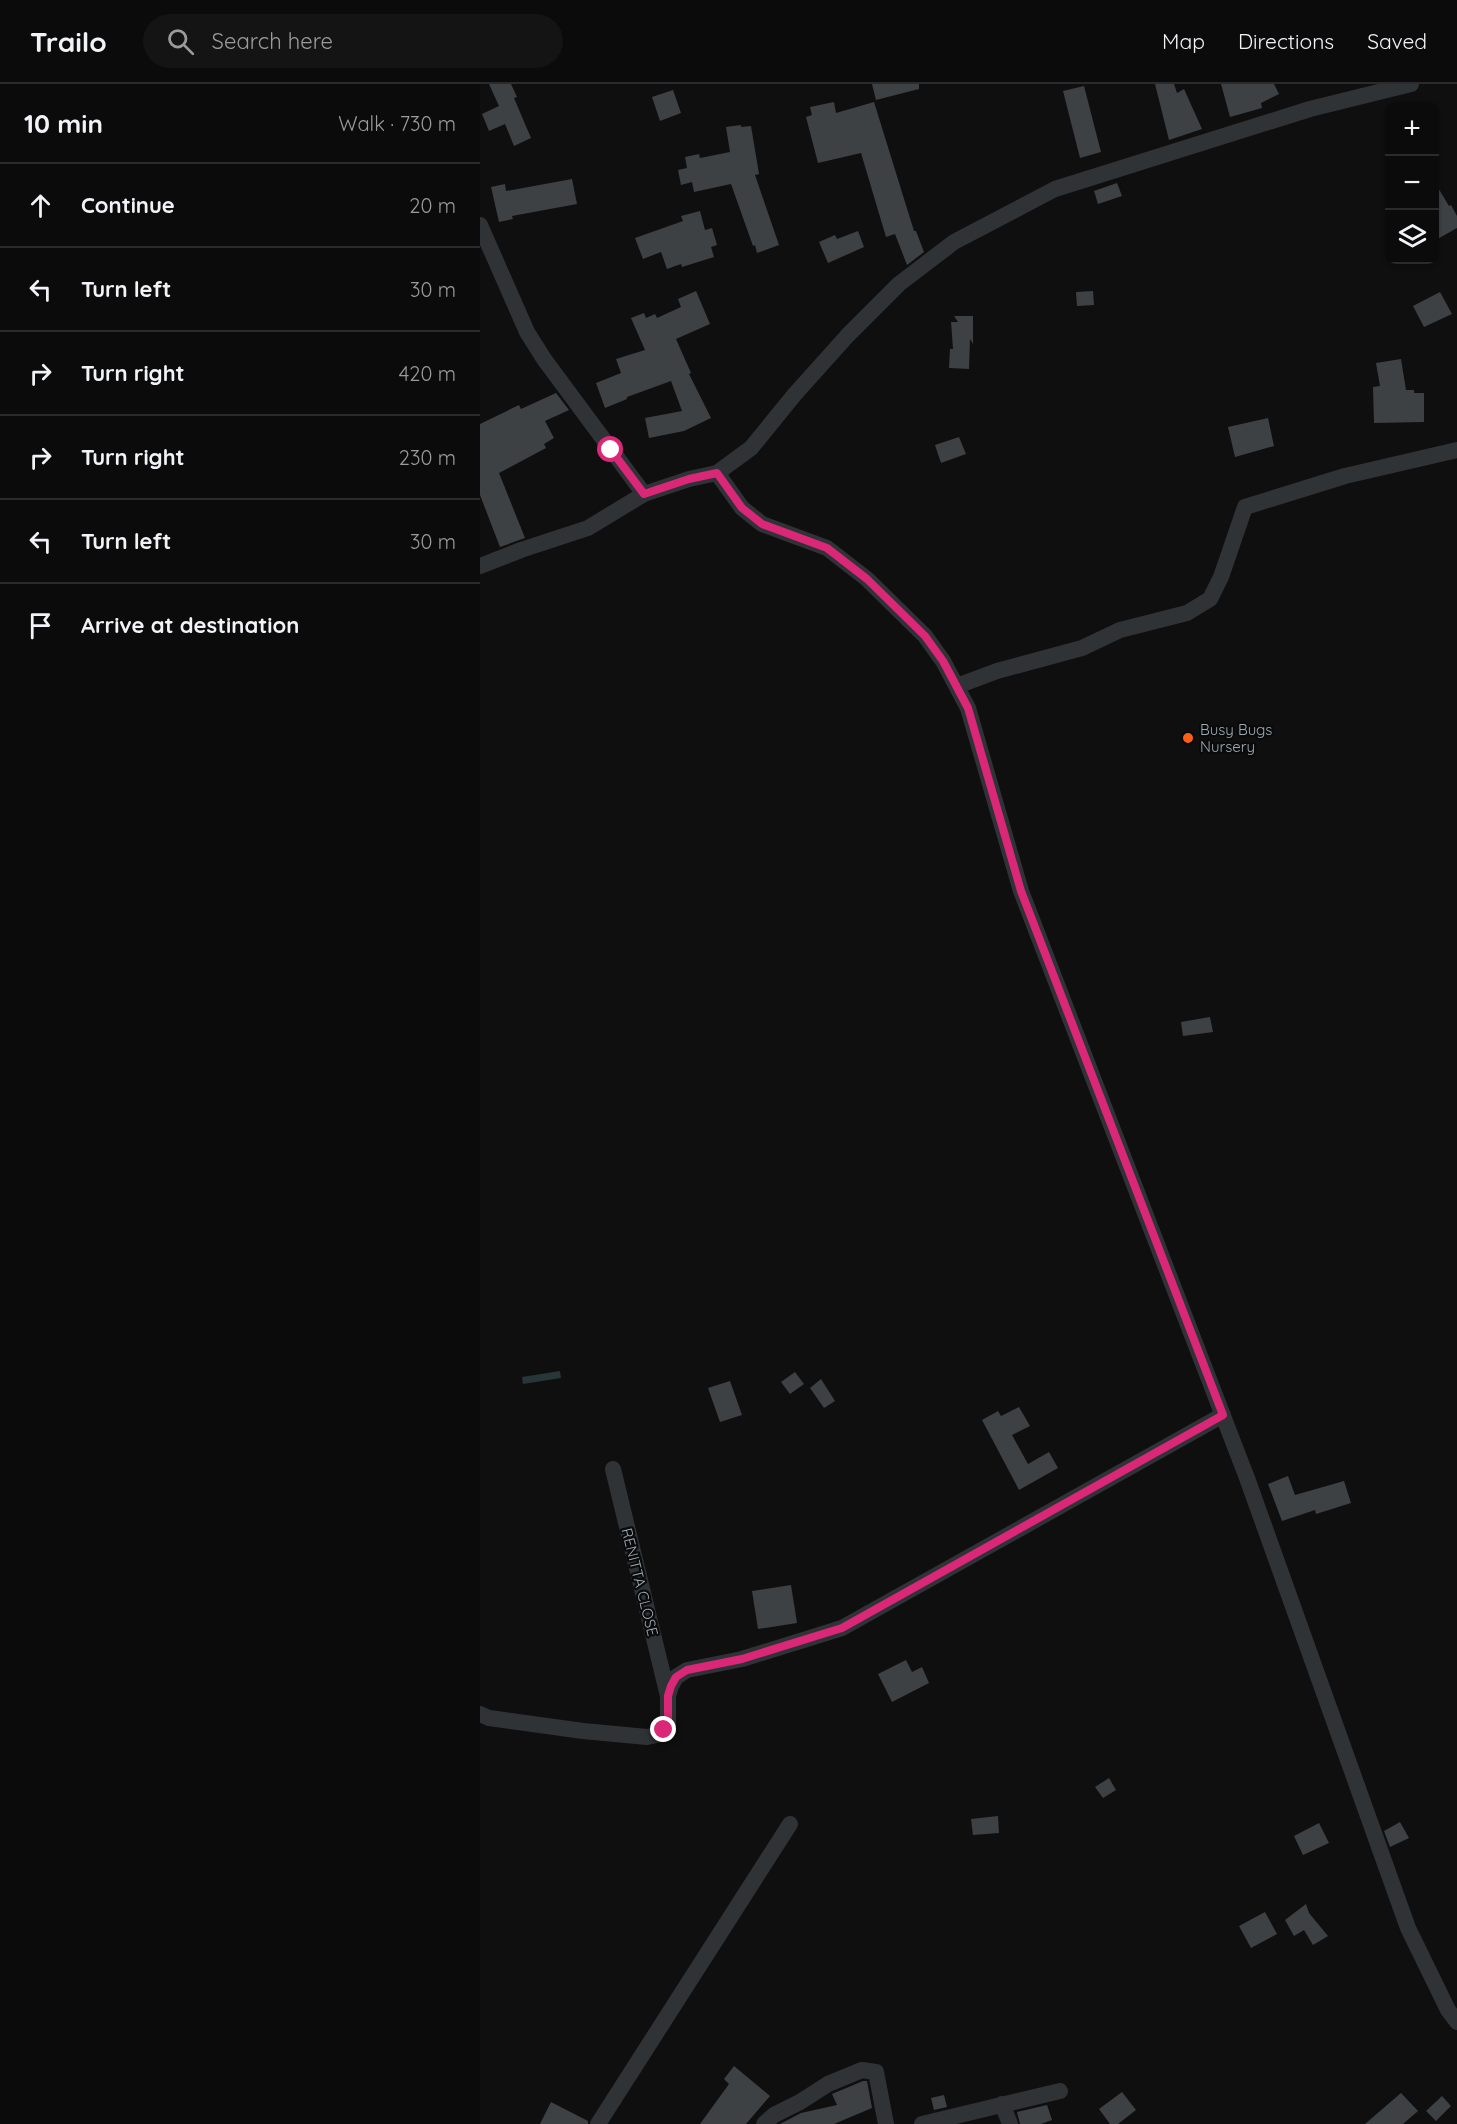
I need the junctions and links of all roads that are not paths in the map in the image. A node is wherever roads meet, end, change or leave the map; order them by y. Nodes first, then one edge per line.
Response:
1 (1411, 84) edge
2 (480, 225) edge
3 (1457, 450) edge
4 (717, 473) junction
5 (644, 494) junction
6 (480, 566) edge
7 (957, 686) junction
8 (1223, 1415) junction
9 (613, 1469) dead end
10 (668, 1696) junction
11 (480, 1714) edge
12 (790, 1824) dead end
13 (1457, 2022) edge
14 (1060, 2091) dead end
15 (1002, 2104) junction
16 (598, 2124) edge
17 (764, 2124) edge
18 (886, 2124) edge
19 (922, 2124) edge
20 (1010, 2124) edge

1 - 4 street
2 - 5 street
3 - 7 street
4 - 5 street
4 - 7 street
5 - 6 street
7 - 8 street
8 - 10 street
8 - 13 street
9 - 10 street, RENITTA CLOSE
10 - 11 street, RENITTA CLOSE
12 - 16 street
14 - 15 street
15 - 19 street
15 - 20 street
17 - 18 street

